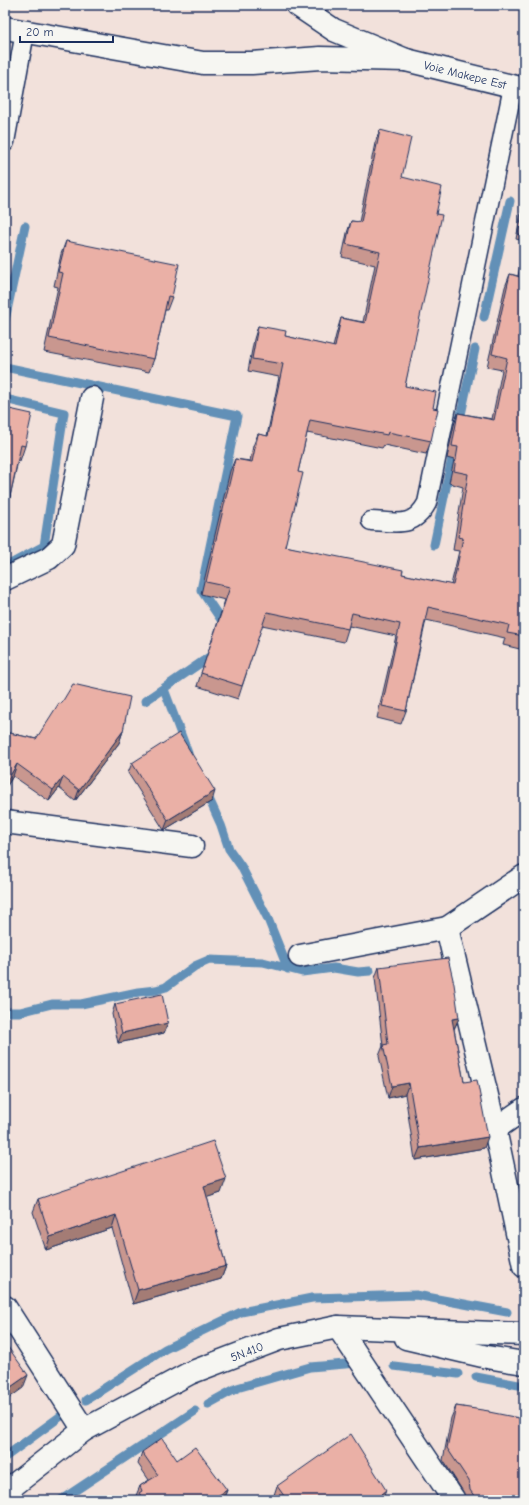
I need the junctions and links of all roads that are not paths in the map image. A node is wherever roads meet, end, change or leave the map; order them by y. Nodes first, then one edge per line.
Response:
1 (298, 5) edge
2 (15, 30) edge
3 (406, 60) junction
4 (518, 88) edge
5 (5, 142) edge
6 (92, 398) dead end
7 (371, 522) dead end
8 (5, 579) edge
9 (5, 822) edge
10 (192, 846) dead end
11 (524, 876) edge
12 (448, 928) junction
13 (300, 956) dead end
14 (524, 1109) edge
15 (496, 1130) junction
16 (524, 1266) edge
17 (5, 1307) edge
18 (338, 1327) junction
19 (369, 1327) junction
20 (524, 1334) edge
21 (524, 1363) edge
22 (84, 1430) junction
23 (5, 1492) edge
24 (454, 1500) edge

1 - 3 street
2 - 3 street
2 - 5 lane
3 - 4 street, Voie Makepe Est
4 - 7 lane
6 - 8 street
9 - 10 street
11 - 12 street
12 - 13 street
12 - 15 street
14 - 15 street
15 - 16 street
17 - 22 street
18 - 19 street, 5N.410
18 - 22 street, 5N.410
18 - 24 street
19 - 20 street, 5N.410
19 - 21 street
22 - 23 street, 5N.410

